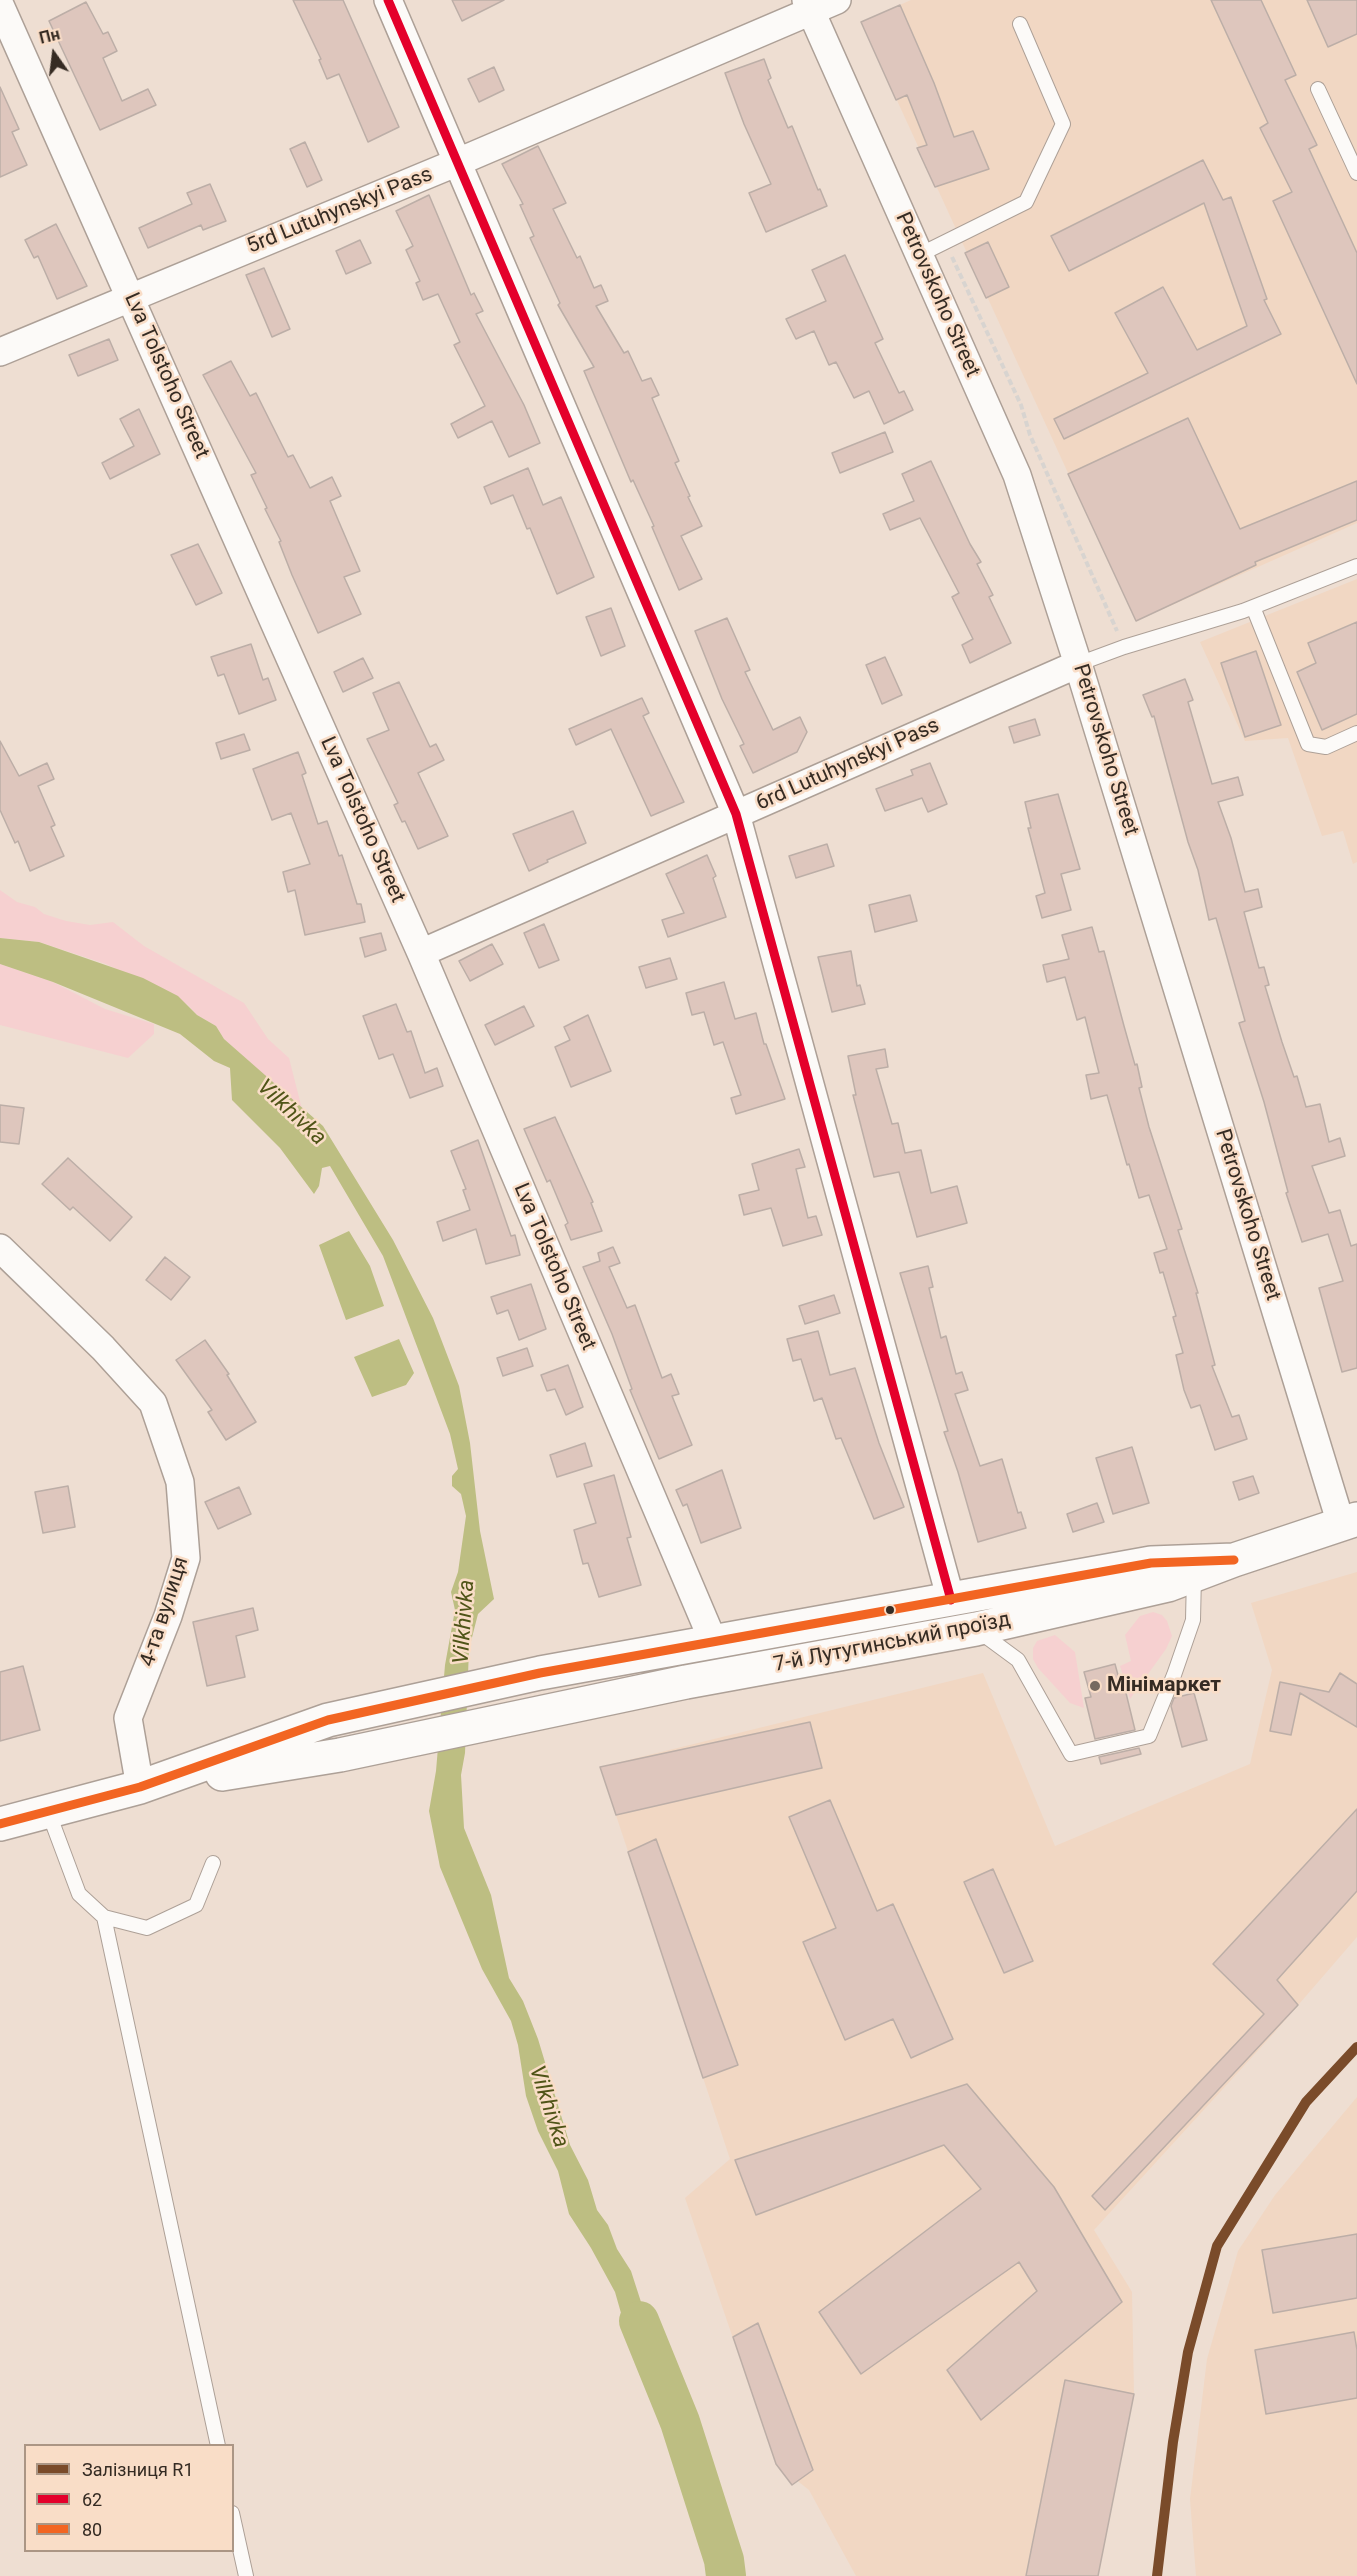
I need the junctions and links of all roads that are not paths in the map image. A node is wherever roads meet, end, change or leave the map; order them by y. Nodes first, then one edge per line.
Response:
1 (388, 0) edge
2 (837, 0) edge
3 (0, 5) edge
4 (808, 5) edge
5 (1020, 24) dead end
6 (1318, 89) dead end
7 (458, 162) junction
8 (1357, 173) edge
9 (919, 255) junction
10 (131, 297) junction
11 (0, 352) edge
12 (1357, 566) edge
13 (1253, 607) junction
14 (1078, 664) junction
15 (1357, 733) edge
16 (736, 814) junction
17 (421, 953) junction
18 (0, 1248) edge
19 (1349, 1522) edge
20 (1234, 1560) junction
21 (1194, 1575) junction
22 (951, 1600) junction
23 (976, 1629) junction
24 (712, 1641) junction
25 (140, 1787) junction
26 (48, 1812) junction
27 (0, 1824) edge
28 (213, 1863) dead end
29 (104, 1917) junction
30 (218, 2444) edge
31 (234, 2522) edge
32 (246, 2576) edge

1 - 7 street
2 - 4 street, 5rd Lutuhynskyi Pass
3 - 10 street, Lva Tolstoho Street
4 - 7 street, 5rd Lutuhynskyi Pass
4 - 9 street, Petrovskoho Street
5 - 9 lane
6 - 8 lane
7 - 10 street, 5rd Lutuhynskyi Pass
7 - 16 street
9 - 14 street, Petrovskoho Street
10 - 11 street, 5rd Lutuhynskyi Pass
10 - 17 street, Lva Tolstoho Street
12 - 13 lane
13 - 14 lane
13 - 15 lane
14 - 16 street, 6rd Lutuhynskyi Pass
14 - 19 street, Petrovskoho Street
16 - 17 street, 6rd Lutuhynskyi Pass
16 - 22 street
17 - 24 street, Lva Tolstoho Street
18 - 25 street, 4-та вулиця
19 - 20 main road, 7-й Лутугинський проїзд
20 - 21 main road, 7-й Лутугинський проїзд
20 - 22 main road, 7-й Лутугинський проїзд
21 - 23 main road, 7-й Лутугинський проїзд
21 - 23 lane
22 - 24 main road, 7-й Лутугинський проїзд
23 - 25 main road, 7-й Лутугинський проїзд
24 - 25 main road, 7-й Лутугинський проїзд
25 - 26 main road
26 - 27 main road
26 - 29 lane
28 - 29 lane
29 - 30 lane
31 - 32 lane

